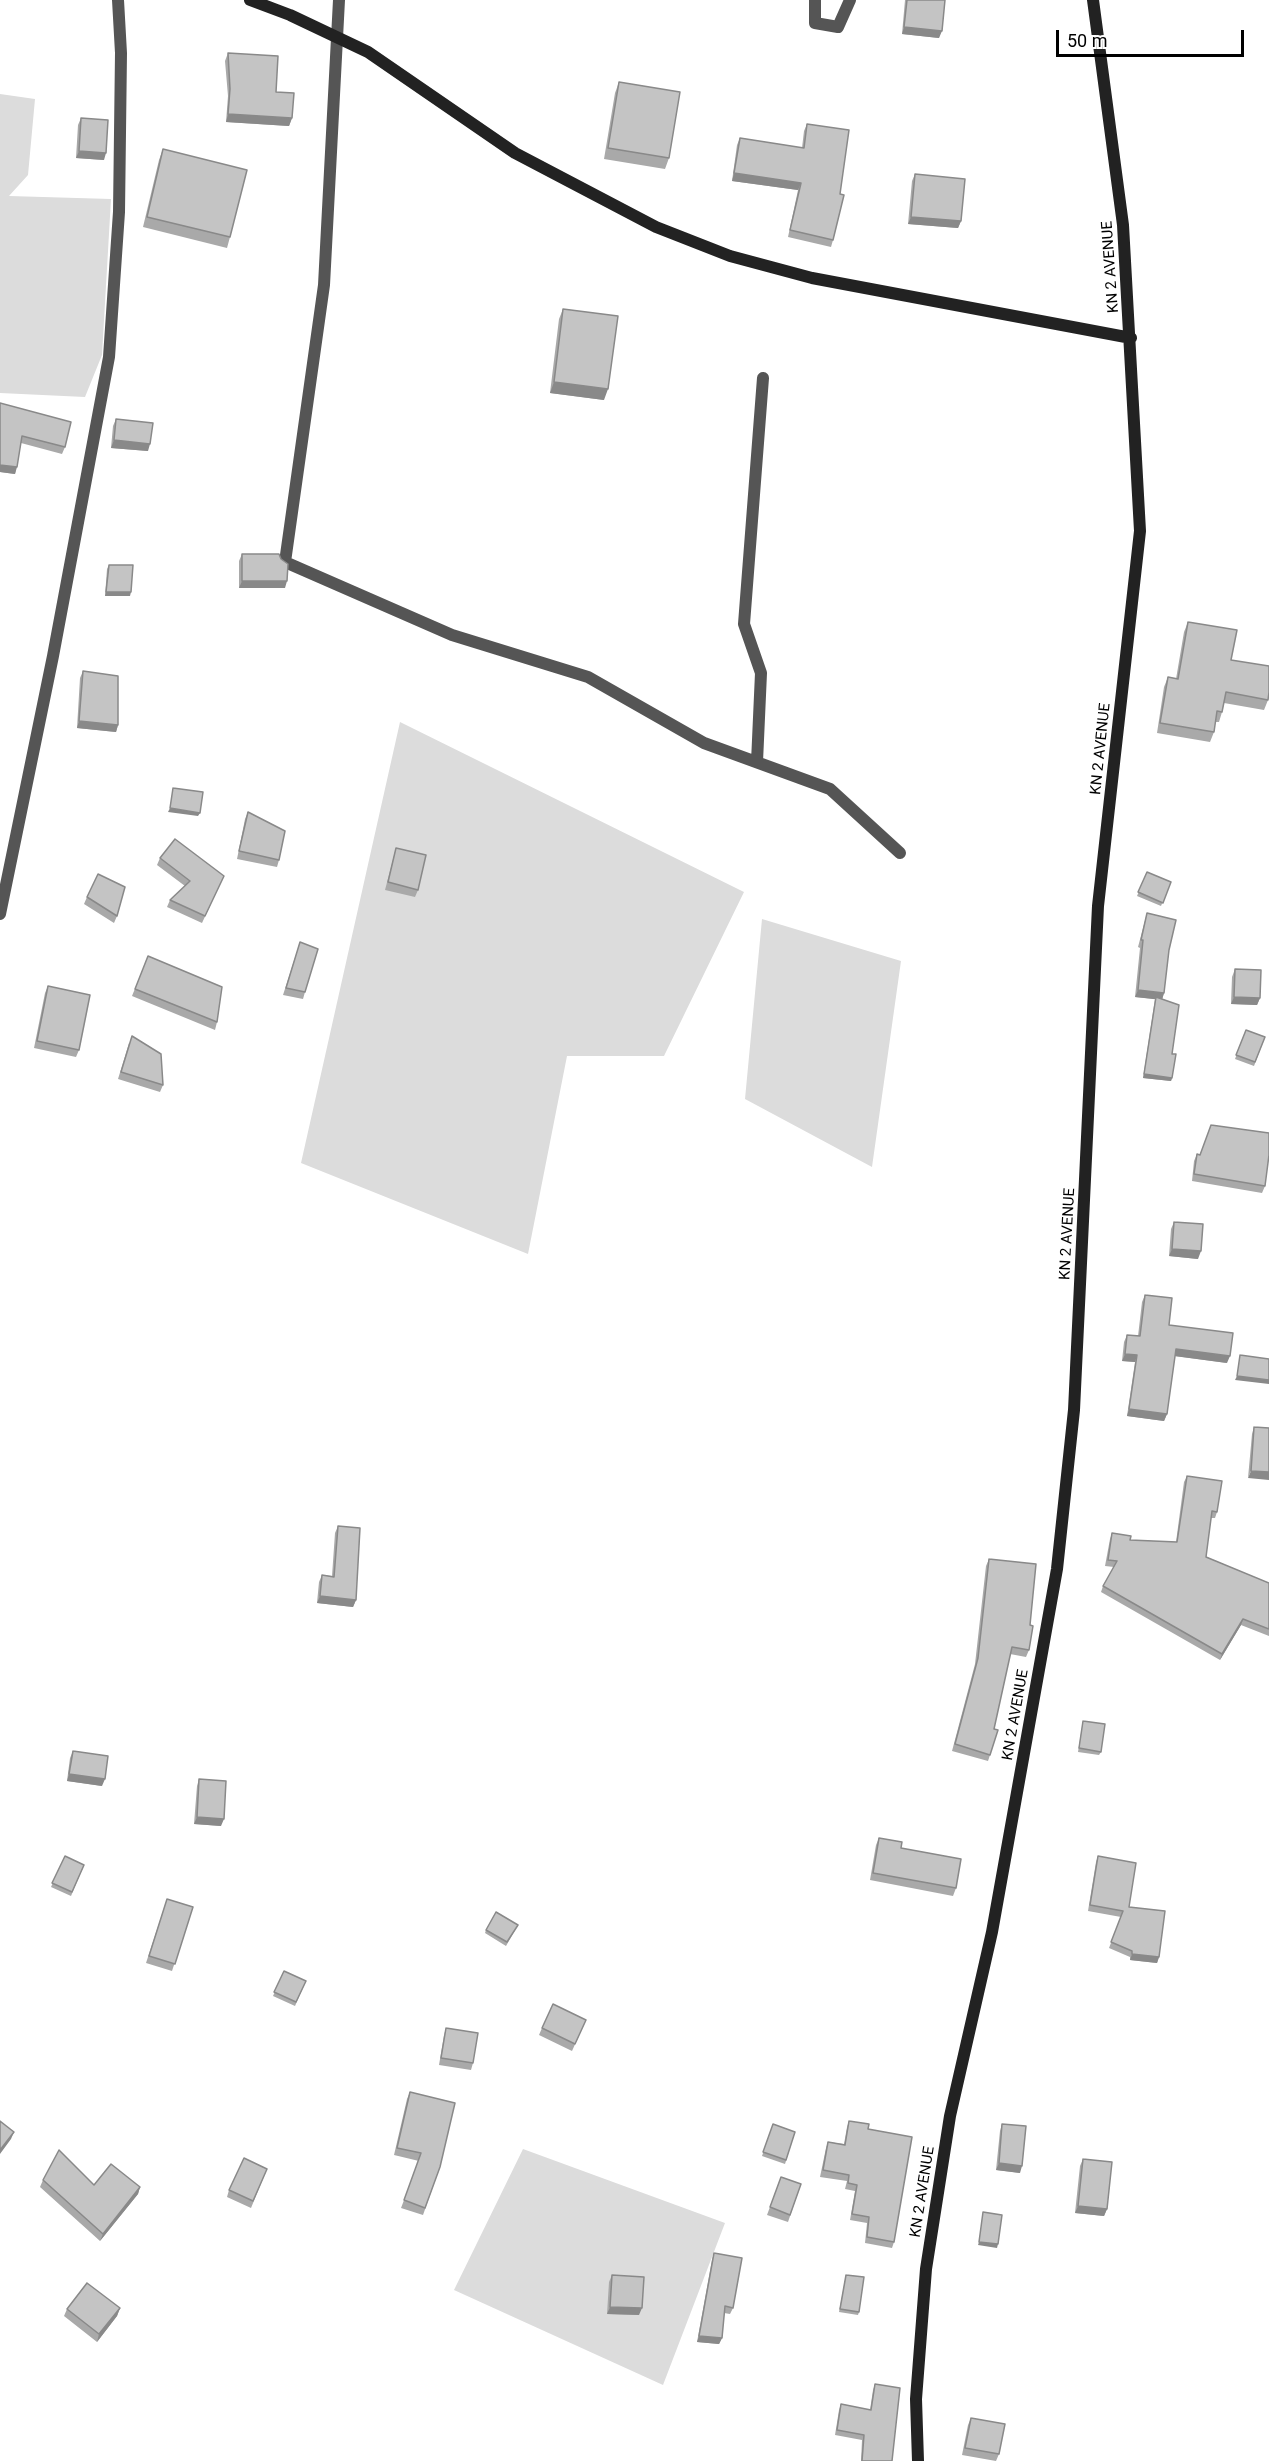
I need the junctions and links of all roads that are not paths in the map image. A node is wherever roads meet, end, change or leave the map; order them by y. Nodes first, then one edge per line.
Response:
1 (118, 0) edge
2 (250, 0) edge
3 (339, 0) edge
4 (815, 0) edge
5 (850, 0) edge
6 (1093, 0) edge
7 (335, 36) junction
8 (1131, 338) junction
9 (763, 378) dead end
10 (758, 762) junction
11 (900, 853) dead end
12 (0, 914) edge
13 (918, 2461) edge

1 - 12 street
2 - 7 main road
3 - 7 street
4 - 5 street
6 - 8 main road, KN 2 AVENUE
7 - 8 main road
7 - 10 street
8 - 13 main road, KN 2 AVENUE
9 - 10 street
10 - 11 street

